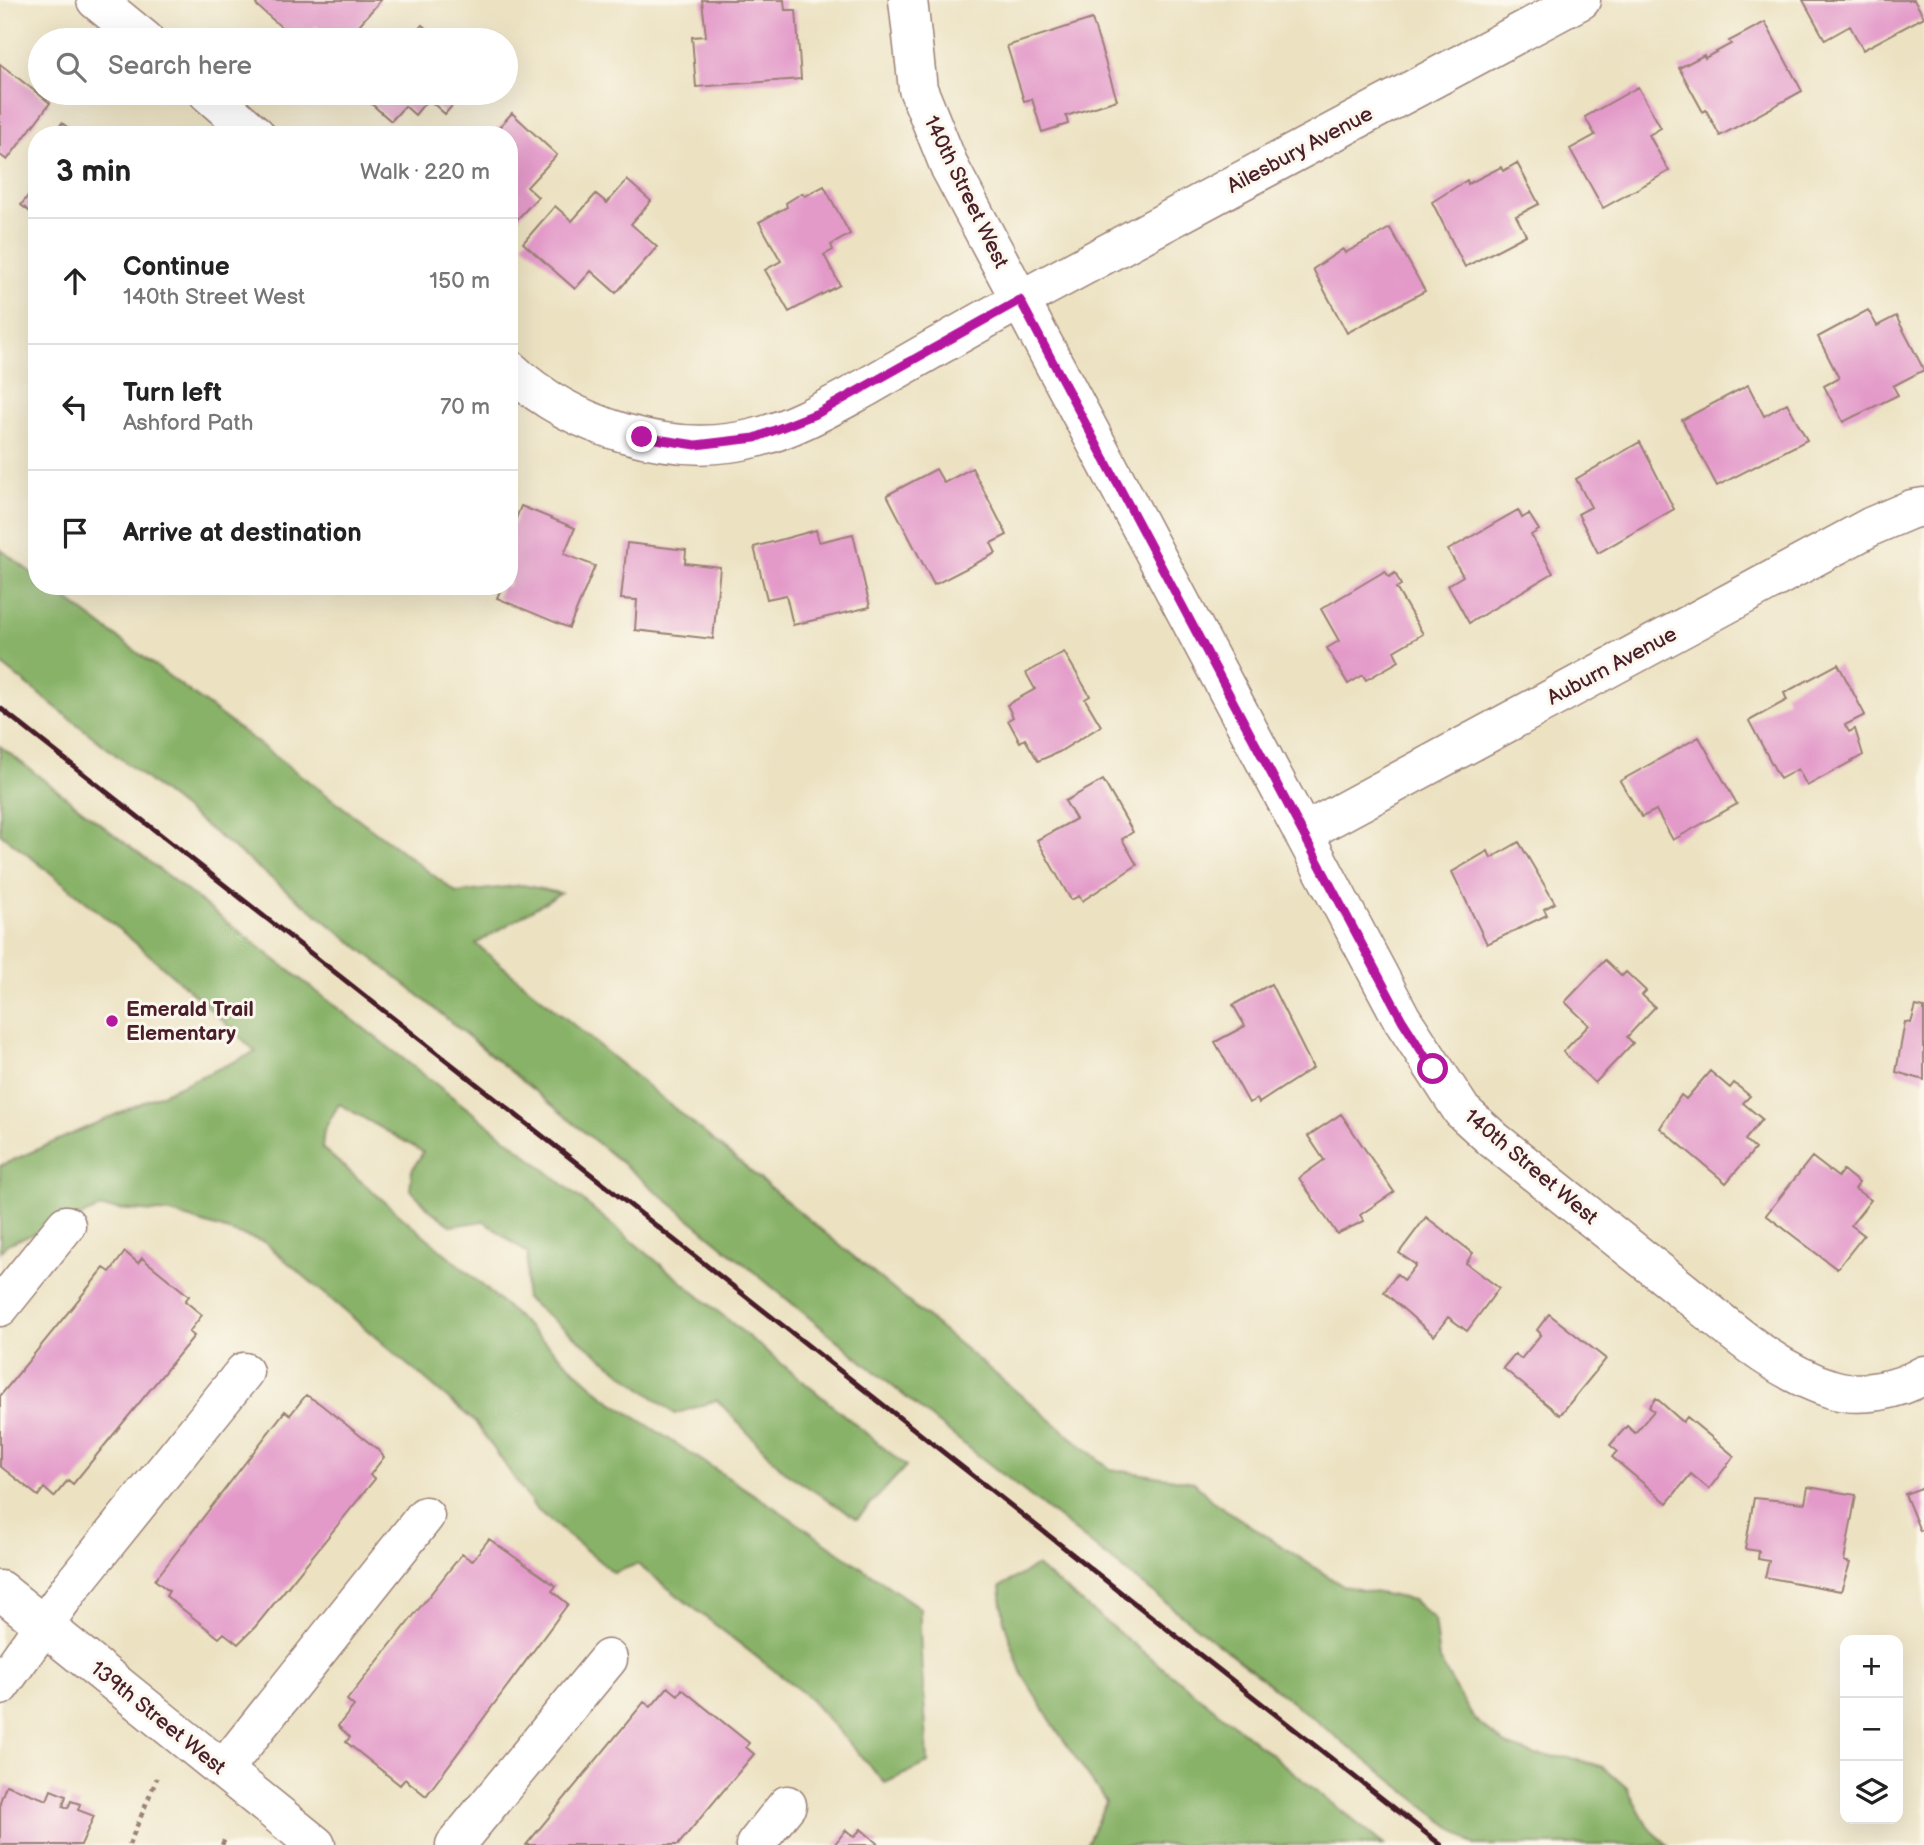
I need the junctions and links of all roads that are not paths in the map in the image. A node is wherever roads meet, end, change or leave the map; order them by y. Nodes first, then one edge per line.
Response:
1 (96, 0) edge
2 (908, 0) edge
3 (1581, 0) edge
4 (130, 28) edge
5 (222, 105) edge
6 (246, 126) edge
7 (1020, 300) junction
8 (518, 377) edge
9 (1924, 507) edge
10 (1303, 833) junction
11 (66, 1225) dead end
12 (0, 1307) edge
13 (244, 1372) dead end
14 (1924, 1375) edge
15 (425, 1516) dead end
16 (0, 1590) edge
17 (44, 1626) junction
18 (608, 1659) dead end
19 (0, 1686) edge
20 (223, 1770) junction
21 (787, 1805) dead end
22 (316, 1845) edge
23 (455, 1845) edge
24 (755, 1845) edge

1 - 4 street
2 - 7 street, 140th Street West
3 - 7 street, Ailesbury Avenue
5 - 6 street
7 - 8 street, Ailesbury Avenue
7 - 10 street, 140th Street West
9 - 10 street, Auburn Avenue
10 - 14 street, 140th Street West
11 - 12 street
13 - 17 street
15 - 20 street
16 - 17 street, 139th Street West
17 - 19 street
17 - 20 street, 139th Street West
18 - 23 street
20 - 22 street, 139th Street West
21 - 24 street

